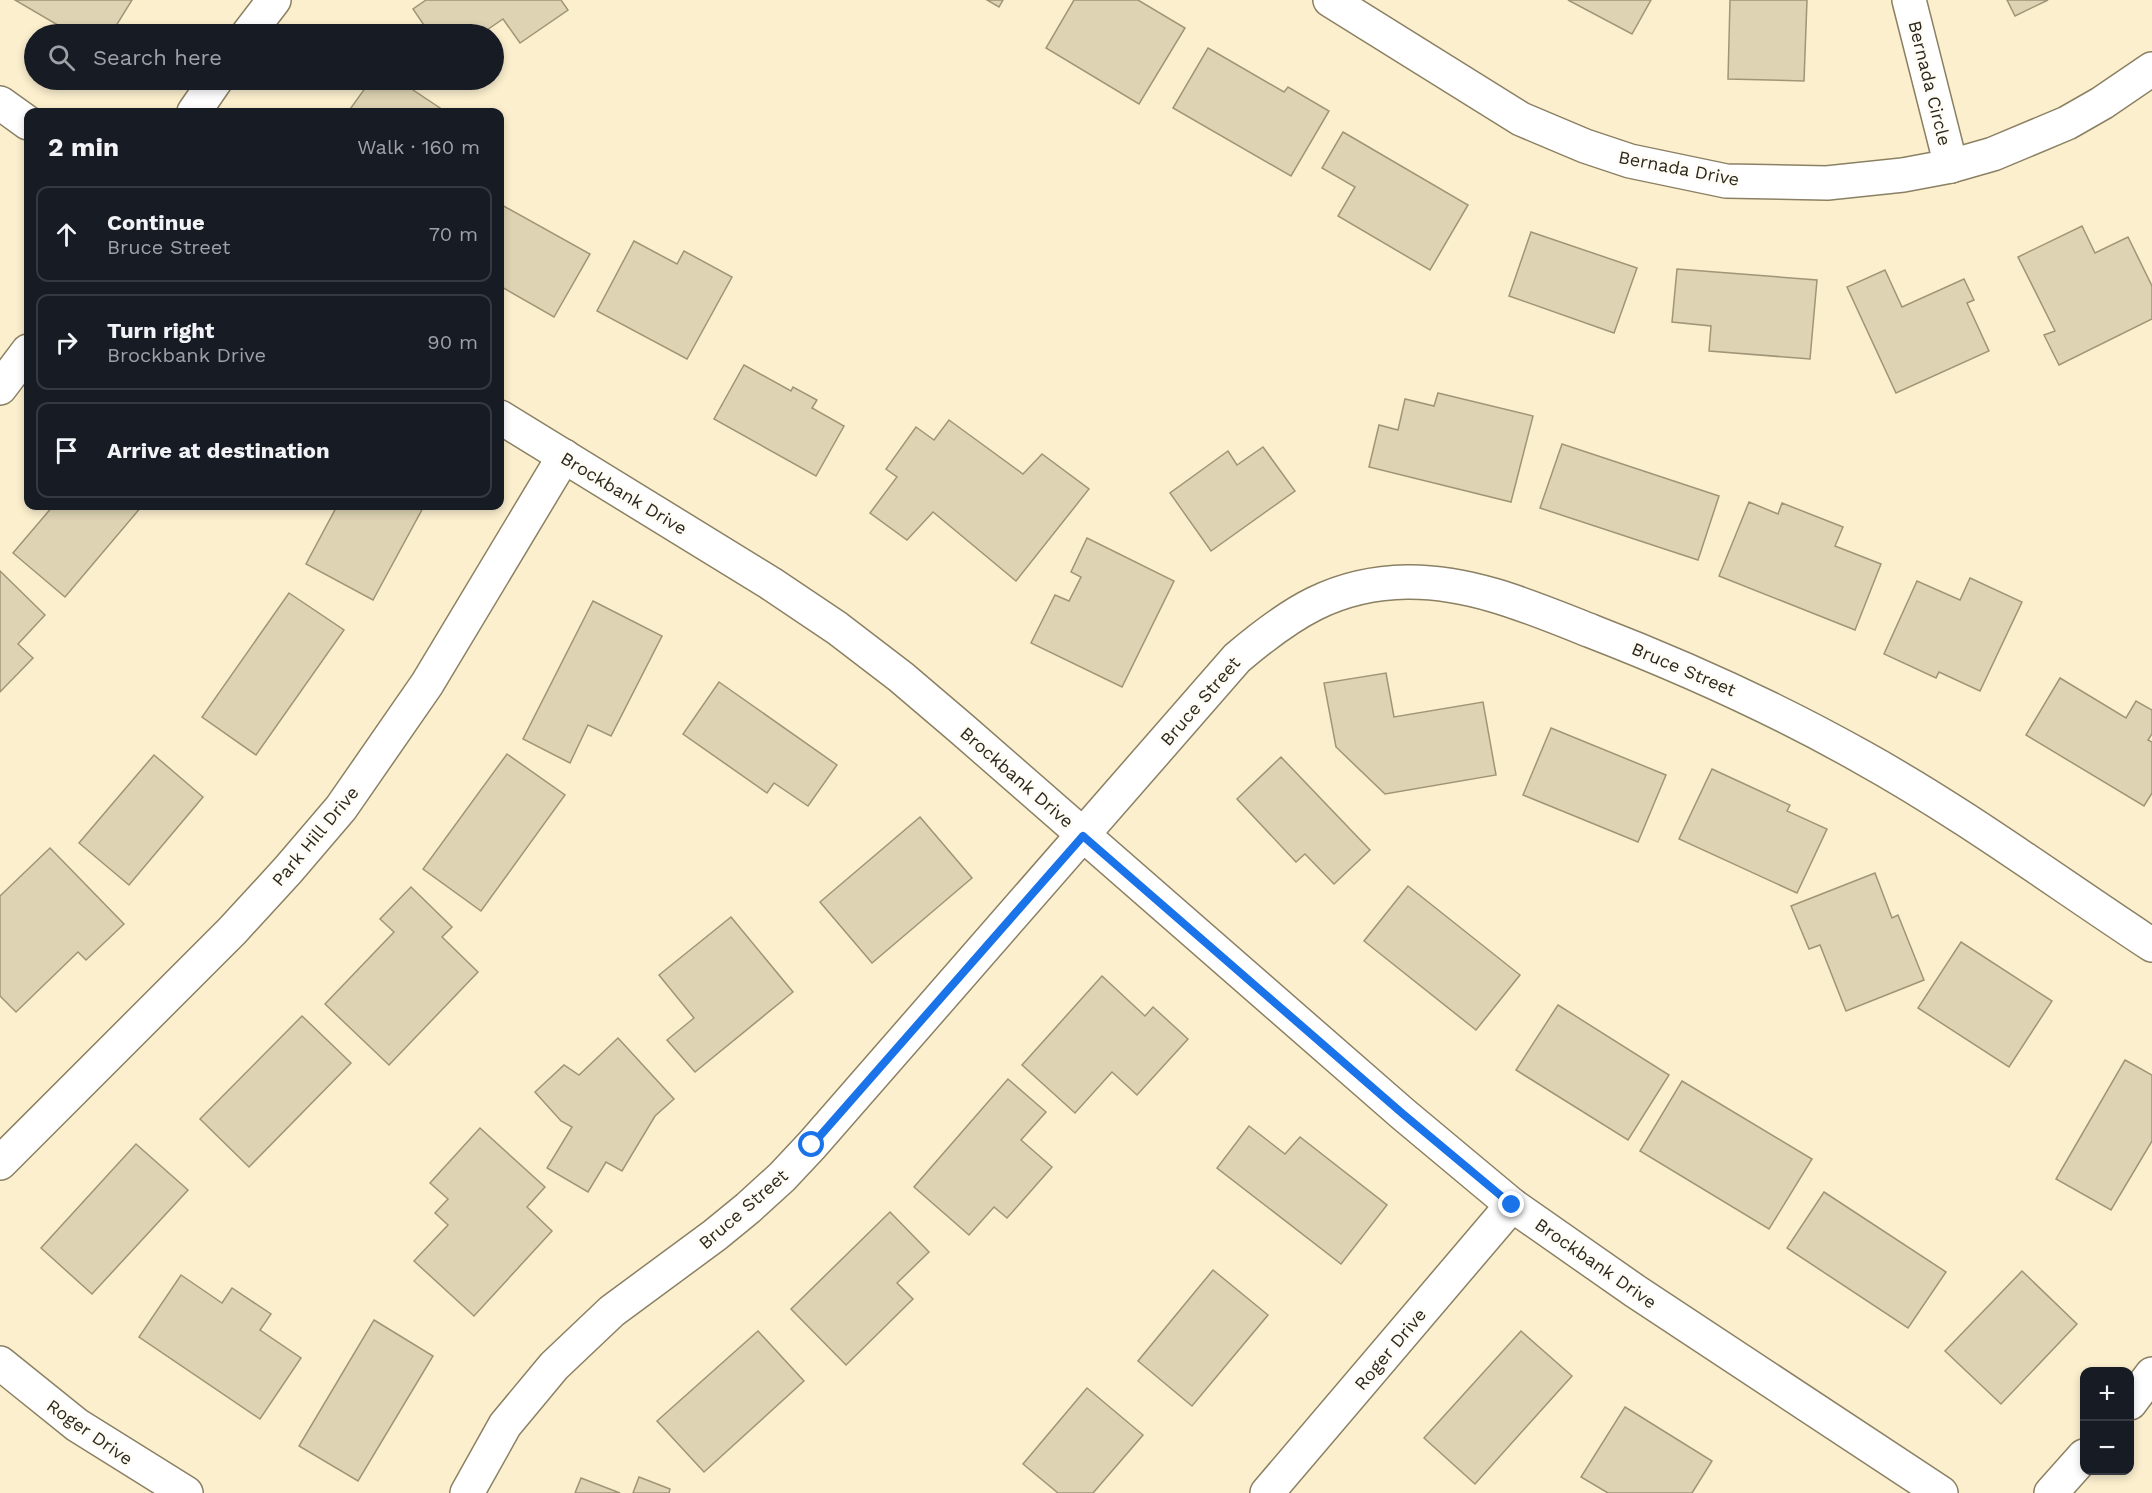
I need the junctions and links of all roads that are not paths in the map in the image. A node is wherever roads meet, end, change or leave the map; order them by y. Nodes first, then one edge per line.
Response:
1 (274, 0) edge
2 (1330, 0) edge
3 (1909, 0) edge
4 (256, 24) edge
5 (2152, 69) edge
6 (209, 90) edge
7 (0, 103) edge
8 (197, 108) edge
9 (24, 120) edge
10 (1951, 166) junction
11 (24, 356) edge
12 (0, 388) edge
13 (504, 419) edge
14 (564, 456) junction
15 (1083, 836) junction
16 (2152, 945) edge
17 (0, 1163) edge
18 (1512, 1205) junction
19 (0, 1363) edge
20 (2152, 1374) edge
21 (2134, 1398) edge
22 (2080, 1461) edge
23 (186, 1493) edge
24 (467, 1493) edge
25 (1267, 1493) edge
26 (1941, 1493) edge
27 (2050, 1493) edge

1 - 4 street
2 - 10 street, Bernada Drive
3 - 10 street, Bernada Circle
5 - 10 street, Bernada Drive
6 - 8 street
7 - 9 street
11 - 12 street
13 - 14 street, Brockbank Drive
14 - 15 street, Brockbank Drive
14 - 17 street, Park Hill Drive
15 - 16 street, Bruce Street
15 - 18 street, Brockbank Drive
15 - 24 street, Bruce Street
18 - 25 street, Roger Drive
18 - 26 street, Brockbank Drive
19 - 23 street, Roger Drive
20 - 21 street
22 - 27 street

